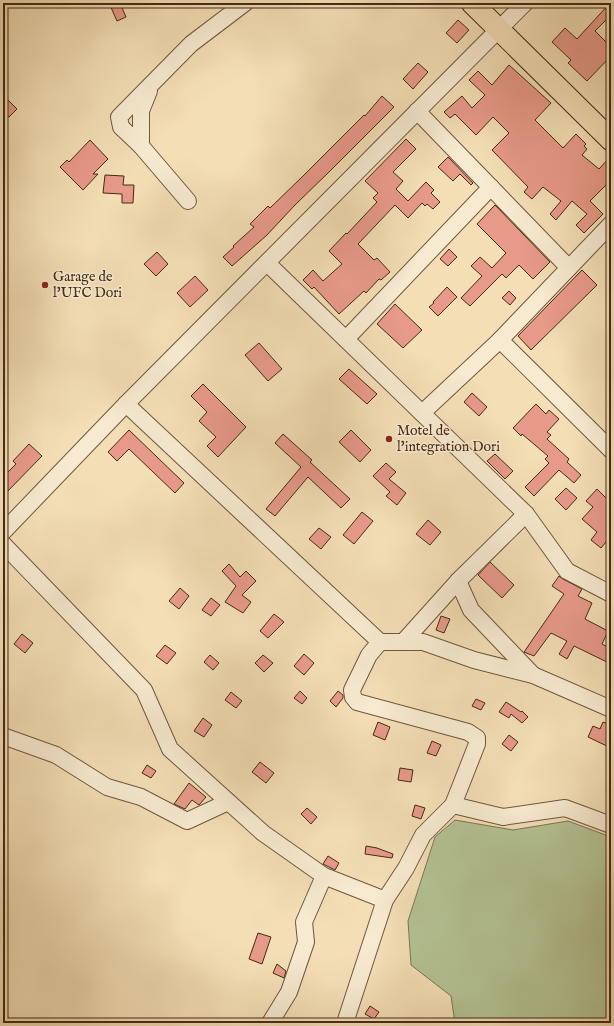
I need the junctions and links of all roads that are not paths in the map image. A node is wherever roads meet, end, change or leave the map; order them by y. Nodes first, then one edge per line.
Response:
1 (245, 3) edge
2 (472, 3) edge
3 (525, 3) edge
4 (498, 29) junction
5 (153, 82) junction
6 (418, 111) junction
7 (611, 140) edge
8 (141, 146) junction
9 (491, 187) junction
10 (188, 201) dead end
11 (611, 224) edge
12 (267, 263) junction
13 (569, 268) junction
14 (346, 339) junction
15 (500, 340) junction
16 (126, 404) junction
17 (422, 413) junction
18 (611, 450) edge
19 (526, 514) junction
20 (3, 532) edge
21 (3, 544) edge
22 (458, 581) junction
23 (611, 594) edge
24 (404, 641) junction
25 (380, 642) junction
26 (533, 675) junction
27 (611, 709) edge
28 (3, 736) edge
29 (228, 802) junction
30 (453, 805) junction
31 (611, 825) edge
32 (324, 876) junction
33 (385, 900) junction
34 (270, 1023) edge
35 (345, 1023) edge

1 - 5 street
2 - 4 main road
3 - 4 street
4 - 6 street
4 - 7 main road
5 - 8 street
5 - 8 street
6 - 9 street
6 - 12 street
8 - 10 street
9 - 13 street
9 - 14 street
11 - 13 street
12 - 14 street
12 - 16 street
13 - 15 street
14 - 17 street
15 - 17 street
15 - 18 street
16 - 20 street
16 - 25 street
17 - 19 street
19 - 22 street
19 - 23 street
21 - 29 street
22 - 24 street
22 - 26 street
24 - 25 street
24 - 26 street
25 - 30 street
26 - 27 street
28 - 29 street
29 - 32 street
30 - 31 street
30 - 33 street
32 - 33 street
32 - 34 street
33 - 35 street

